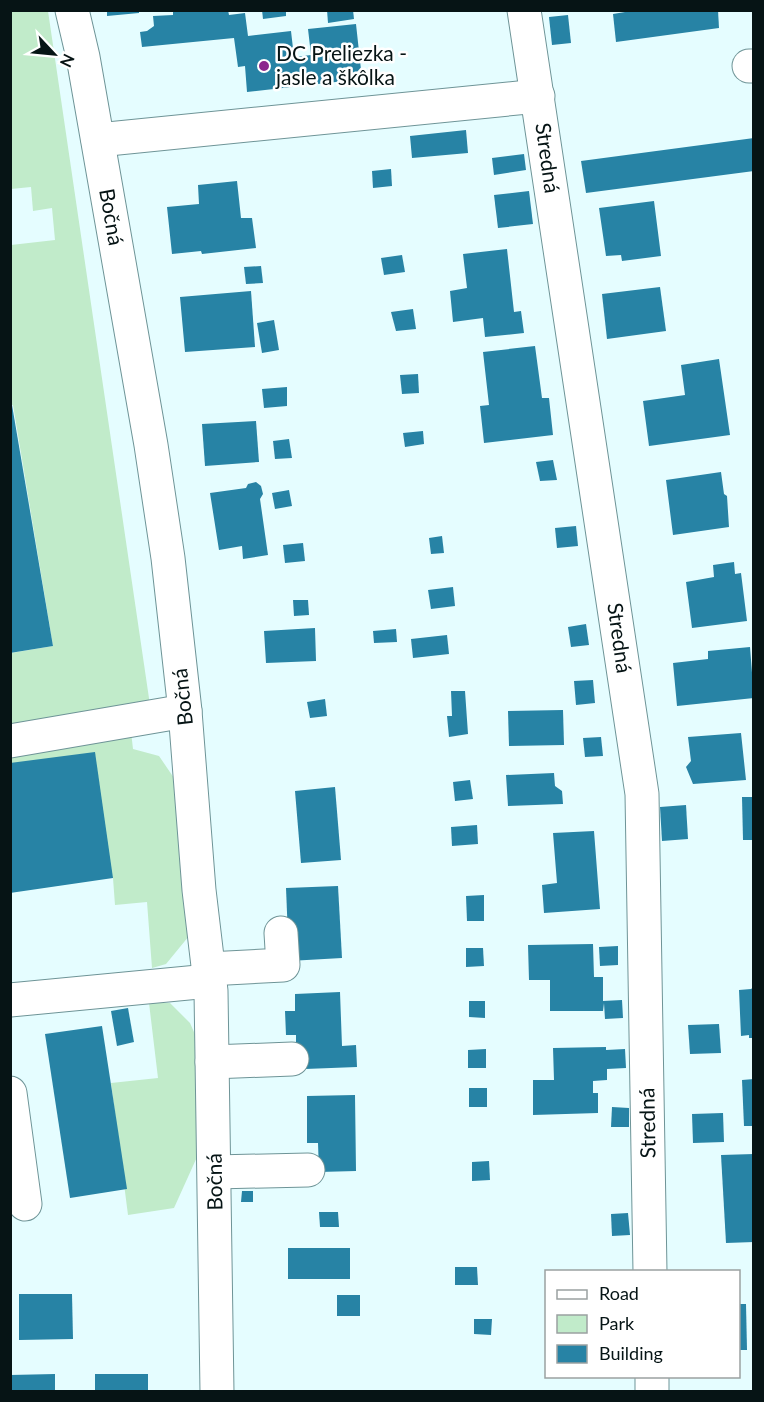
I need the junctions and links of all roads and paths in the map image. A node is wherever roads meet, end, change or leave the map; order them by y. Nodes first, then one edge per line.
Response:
1 (72, 10) edge
2 (524, 10) edge
3 (538, 96) junction
4 (98, 141) junction
5 (185, 711) junction
6 (10, 741) edge
7 (281, 933) dead end
8 (209, 975) junction
9 (10, 1000) edge
10 (292, 1059) dead end
11 (212, 1062) junction
12 (10, 1093) edge
13 (308, 1170) dead end
14 (214, 1172) junction
15 (26, 1204) dead end
16 (650, 1270) edge
17 (217, 1392) edge

1 - 4 street, Bočná
2 - 3 street, Stredná
3 - 4 street
3 - 16 street, Stredná
4 - 5 street, Bočná
5 - 6 street
5 - 8 street, Bočná
7 - 8 street
8 - 9 street
8 - 11 street, Bočná
10 - 11 street
11 - 14 street, Bočná
12 - 15 street
13 - 14 street
14 - 17 street, Bočná

